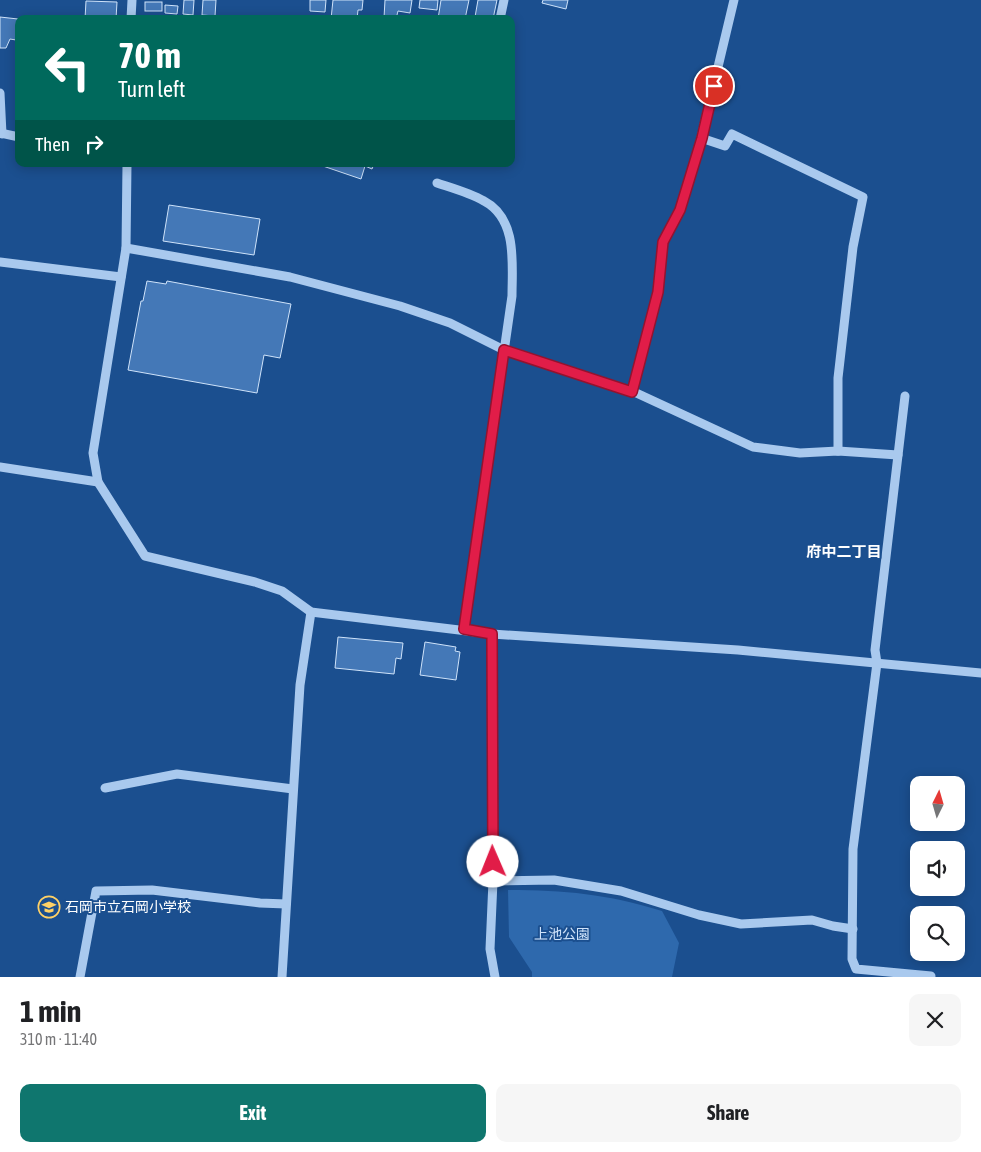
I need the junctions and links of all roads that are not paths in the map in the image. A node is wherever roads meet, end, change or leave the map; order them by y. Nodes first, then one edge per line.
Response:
1 (132, 0) edge
2 (504, 0) edge
3 (734, 0) edge
4 (131, 15) edge
5 (501, 15) edge
6 (0, 93) edge
7 (1, 133) edge
8 (15, 136) edge
9 (702, 138) junction
10 (127, 167) edge
11 (437, 183) dead end
12 (126, 248) junction
13 (0, 262) edge
14 (121, 277) junction
15 (504, 350) junction
16 (632, 392) junction
17 (905, 396) dead end
18 (838, 451) junction
19 (898, 455) junction
20 (0, 467) edge
21 (98, 482) junction
22 (311, 612) junction
23 (464, 629) junction
24 (492, 634) junction
25 (877, 663) junction
26 (981, 673) edge
27 (105, 788) dead end
28 (292, 789) junction
29 (493, 881) junction
30 (286, 904) junction
31 (853, 929) junction
32 (931, 976) edge
33 (80, 977) edge
34 (282, 977) edge
35 (494, 977) edge

1 - 4 street
2 - 5 street
3 - 9 street
6 - 7 street
7 - 8 street
9 - 16 street
9 - 18 street
10 - 12 street
11 - 15 street
12 - 14 street
12 - 15 street
13 - 14 street
14 - 21 street
15 - 16 street
15 - 23 street
16 - 18 street
17 - 19 street
18 - 19 street
19 - 25 street
20 - 21 street
21 - 22 street
22 - 23 street
22 - 28 street
23 - 24 street
24 - 25 street
24 - 29 street
25 - 26 street
25 - 31 street
27 - 28 street
28 - 30 street
29 - 31 street
29 - 35 street
30 - 33 street
30 - 34 street
31 - 32 street

